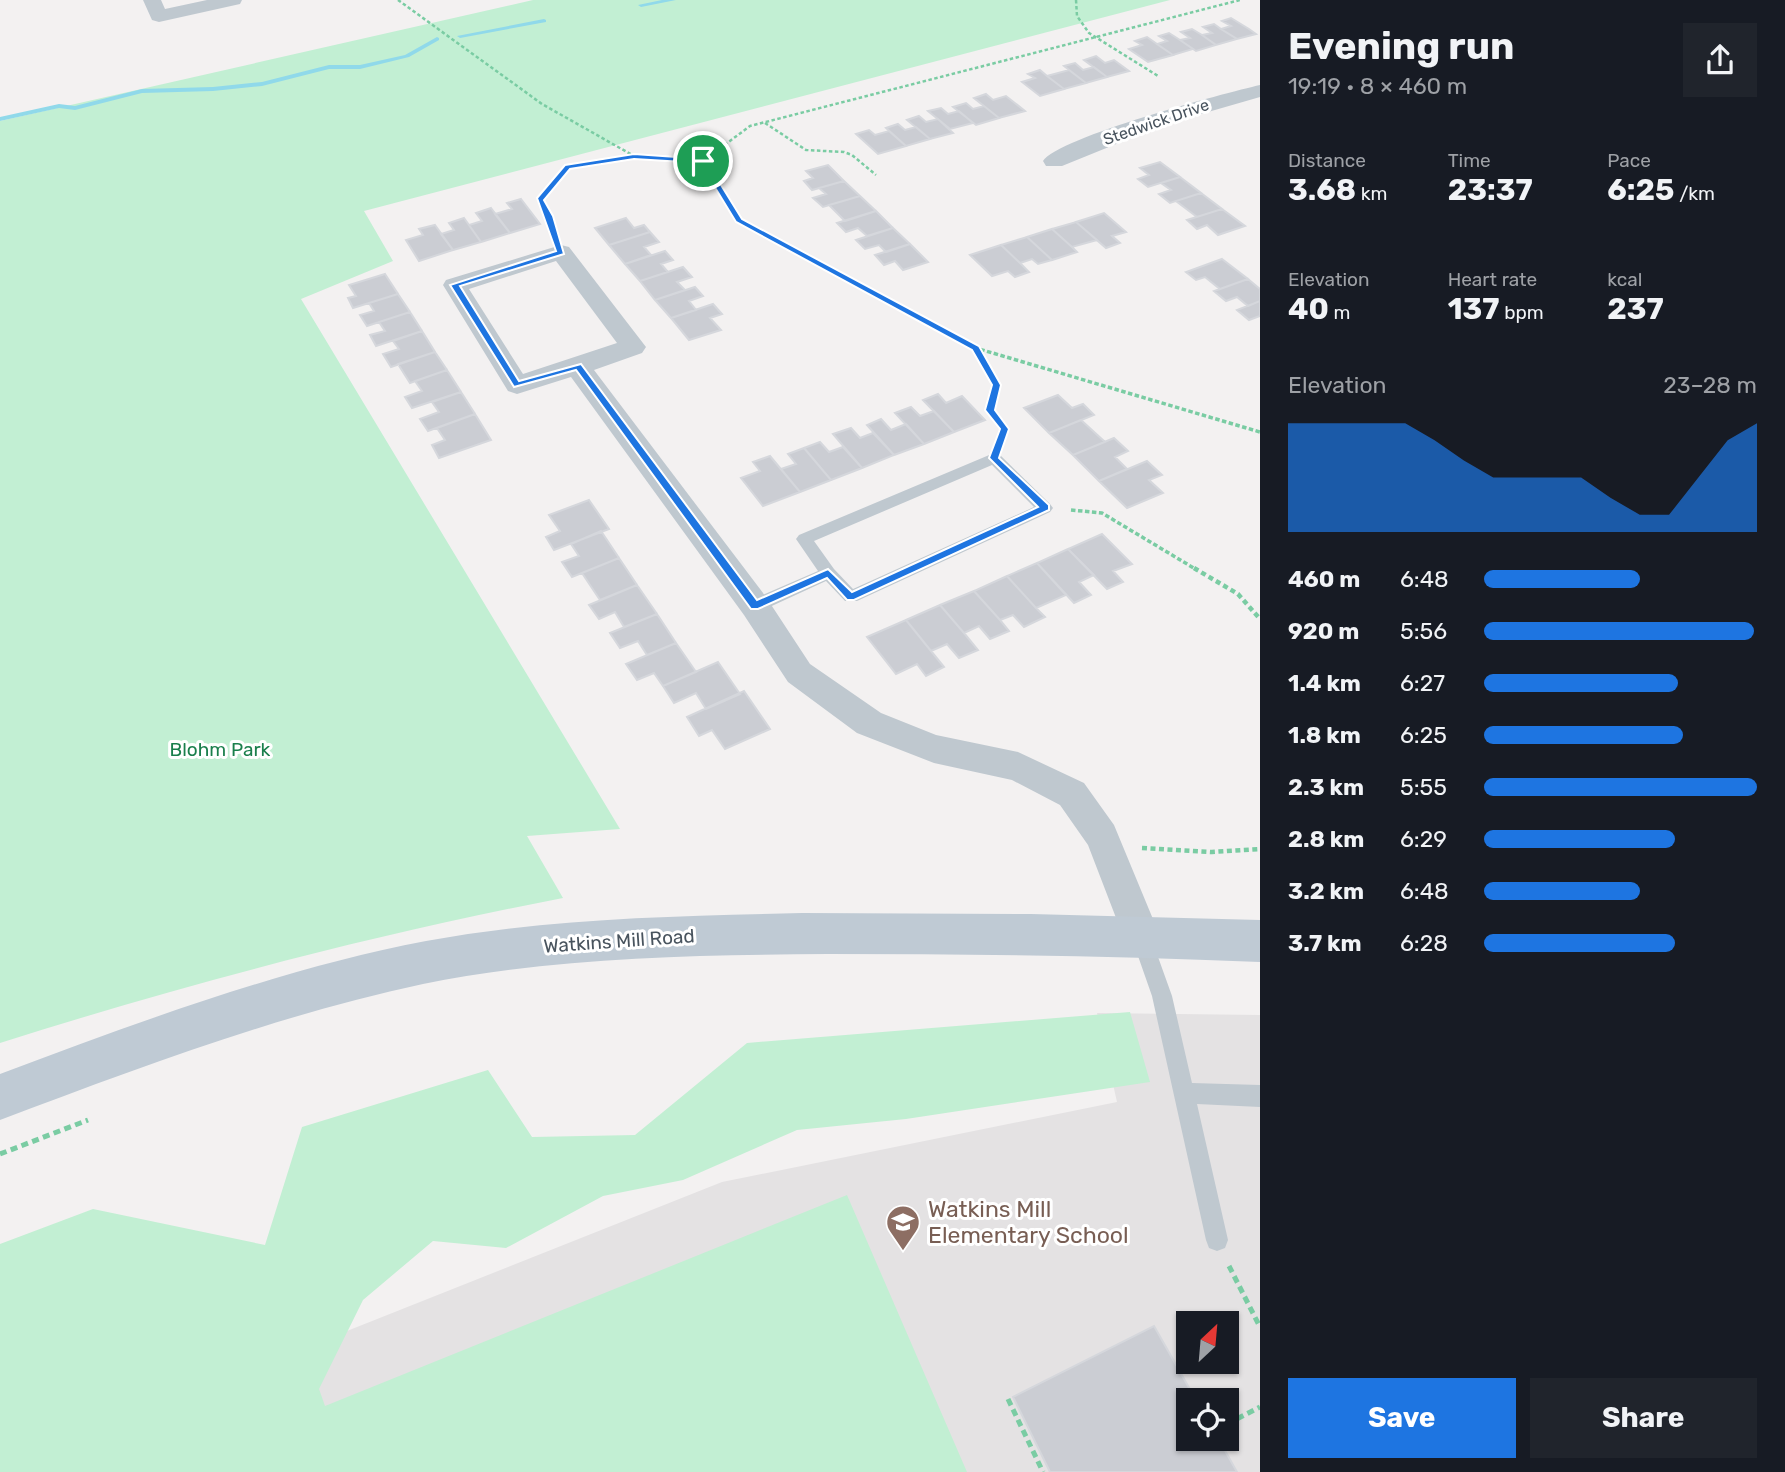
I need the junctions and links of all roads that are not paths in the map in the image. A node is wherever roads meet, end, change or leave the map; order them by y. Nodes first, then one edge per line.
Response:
1 (152, 0) edge
2 (233, 0) edge
3 (1260, 91) edge
4 (1054, 161) dead end
5 (578, 366) junction
6 (828, 573) junction
7 (755, 606) junction
8 (1142, 936) junction
9 (1260, 941) edge
10 (1185, 1093) junction
11 (1260, 1096) edge
12 (0, 1097) edge
13 (1217, 1240) road end

1 - 2 street
3 - 4 street, Stedwick Drive
5 - 5 street
5 - 7 street
6 - 6 lane
6 - 7 lane
7 - 8 street
8 - 9 street, Watkins Mill Road
8 - 10 lane
8 - 12 street, Watkins Mill Road
10 - 11 lane
10 - 13 lane

